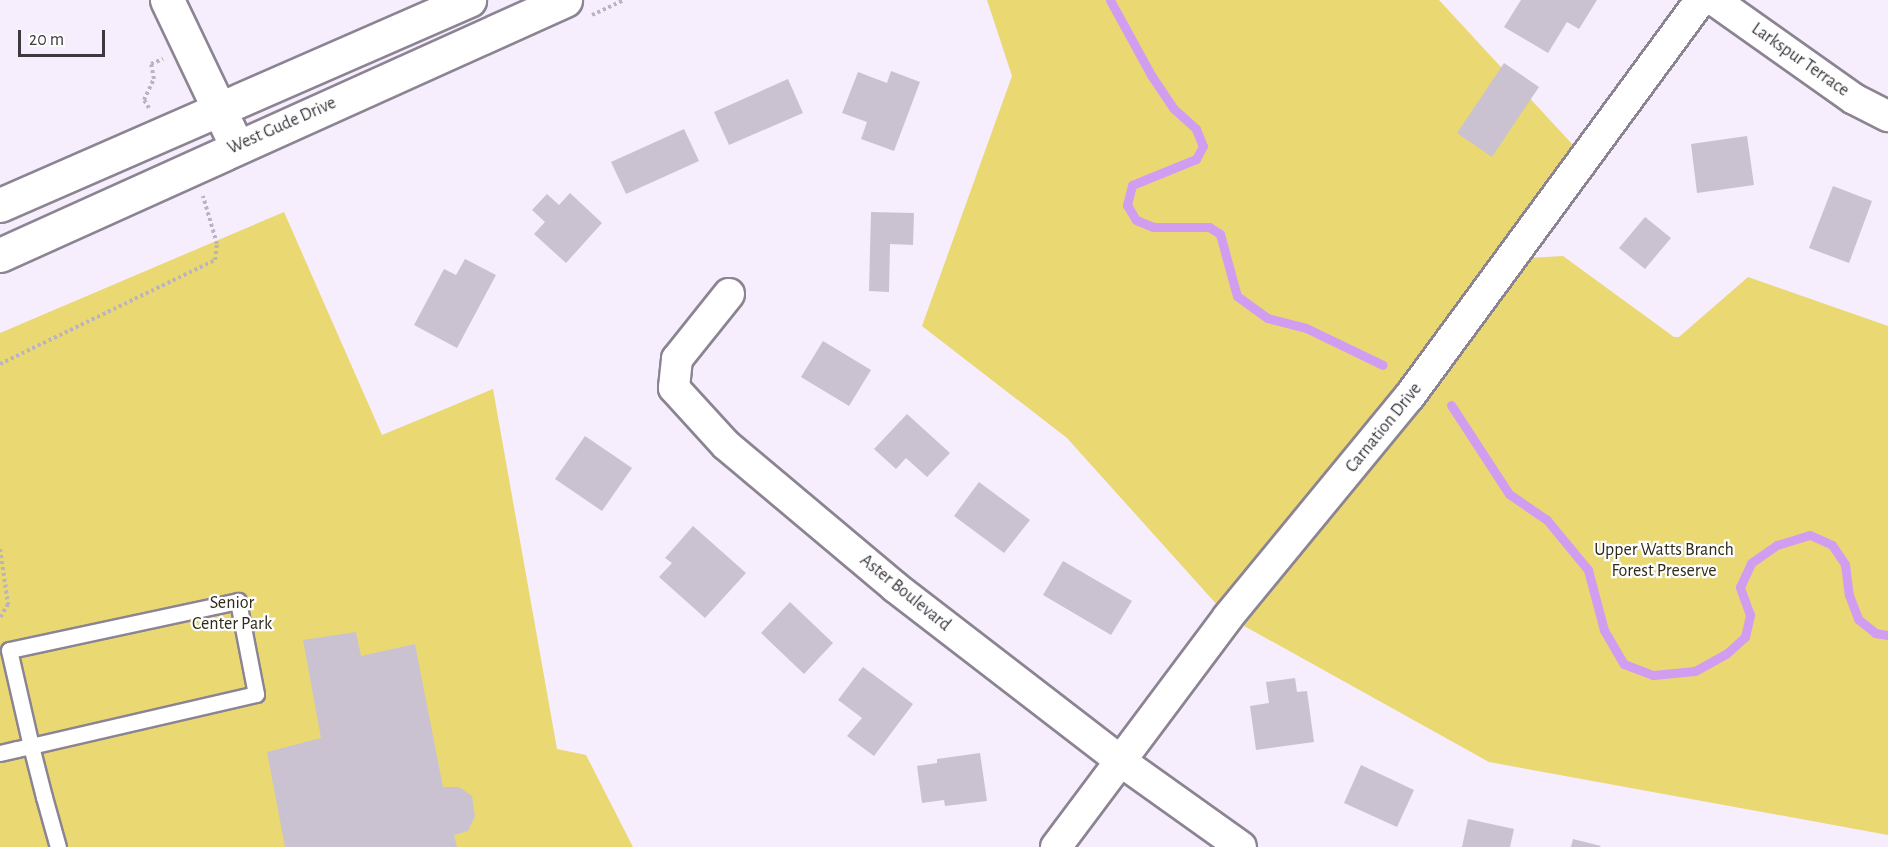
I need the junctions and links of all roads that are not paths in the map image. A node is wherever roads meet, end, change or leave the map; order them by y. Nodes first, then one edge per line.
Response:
1 (167, 0) edge
2 (469, 0) edge
3 (565, 0) edge
4 (1701, 0) edge
5 (1714, 0) edge
6 (215, 108) junction
7 (1888, 116) edge
8 (237, 147) junction
9 (0, 205) edge
10 (0, 255) edge
11 (729, 294) dead end
12 (4, 651) edge
13 (31, 746) junction
14 (0, 753) edge
15 (1122, 762) junction
16 (58, 847) edge
17 (1056, 847) edge
18 (1242, 847) edge

1 - 6 main road
2 - 6 main road
3 - 8 main road, West Gude Drive
4 - 15 street, Carnation Drive
5 - 7 street, Larkspur Terrace
6 - 8 main road
6 - 9 main road
8 - 10 main road, West Gude Drive
11 - 15 street, Aster Boulevard
12 - 13 lane
12 - 13 lane
13 - 14 lane
13 - 16 lane
15 - 17 street, Carnation Drive
15 - 18 street, Aster Boulevard

